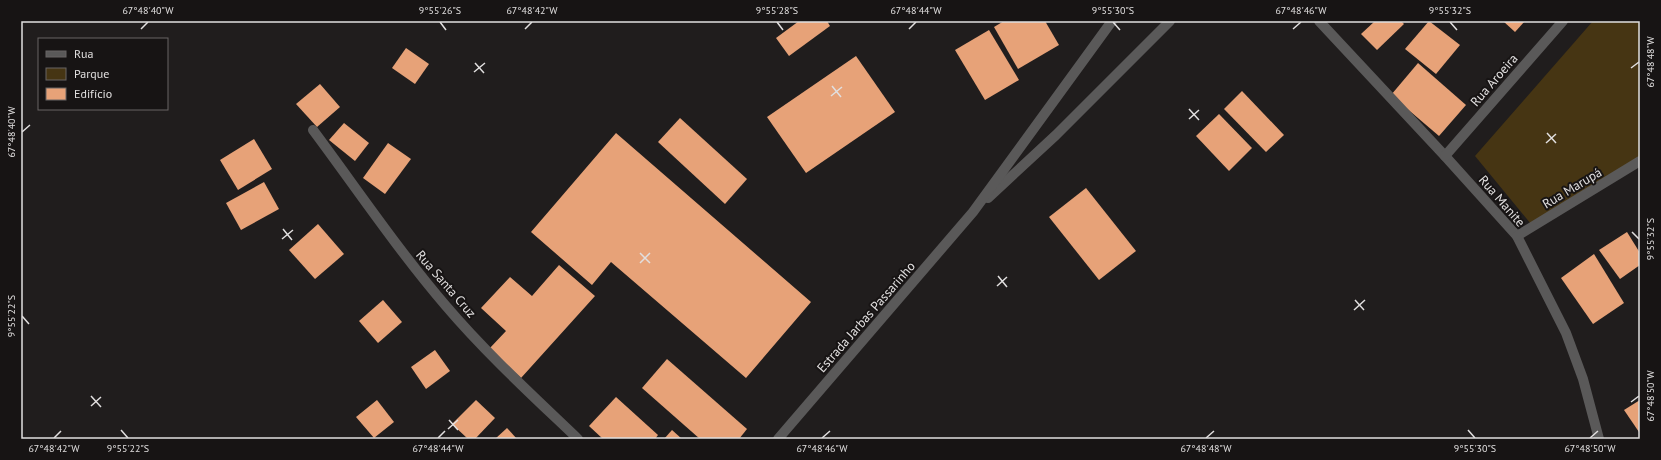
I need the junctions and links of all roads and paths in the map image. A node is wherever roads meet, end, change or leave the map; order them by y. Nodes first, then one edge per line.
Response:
1 (1112, 21) edge
2 (1170, 21) edge
3 (1319, 21) edge
4 (1563, 21) edge
5 (313, 130) dead end
6 (1445, 156) junction
7 (1640, 161) edge
8 (973, 212) junction
9 (1517, 236) junction
10 (578, 439) edge
11 (778, 439) edge
12 (1599, 439) edge

1 - 8 street, Estrada Jarbas Passarinho
2 - 8 street, Estrada Jarbas Passarinho
3 - 6 street, Rua Manite
4 - 6 street, Rua Aroeira
5 - 10 street, Rua Santa Cruz
6 - 9 street, Rua Manite
7 - 9 street, Rua Marupá
8 - 11 street, Estrada Jarbas Passarinho
9 - 12 street, Rua Manite

